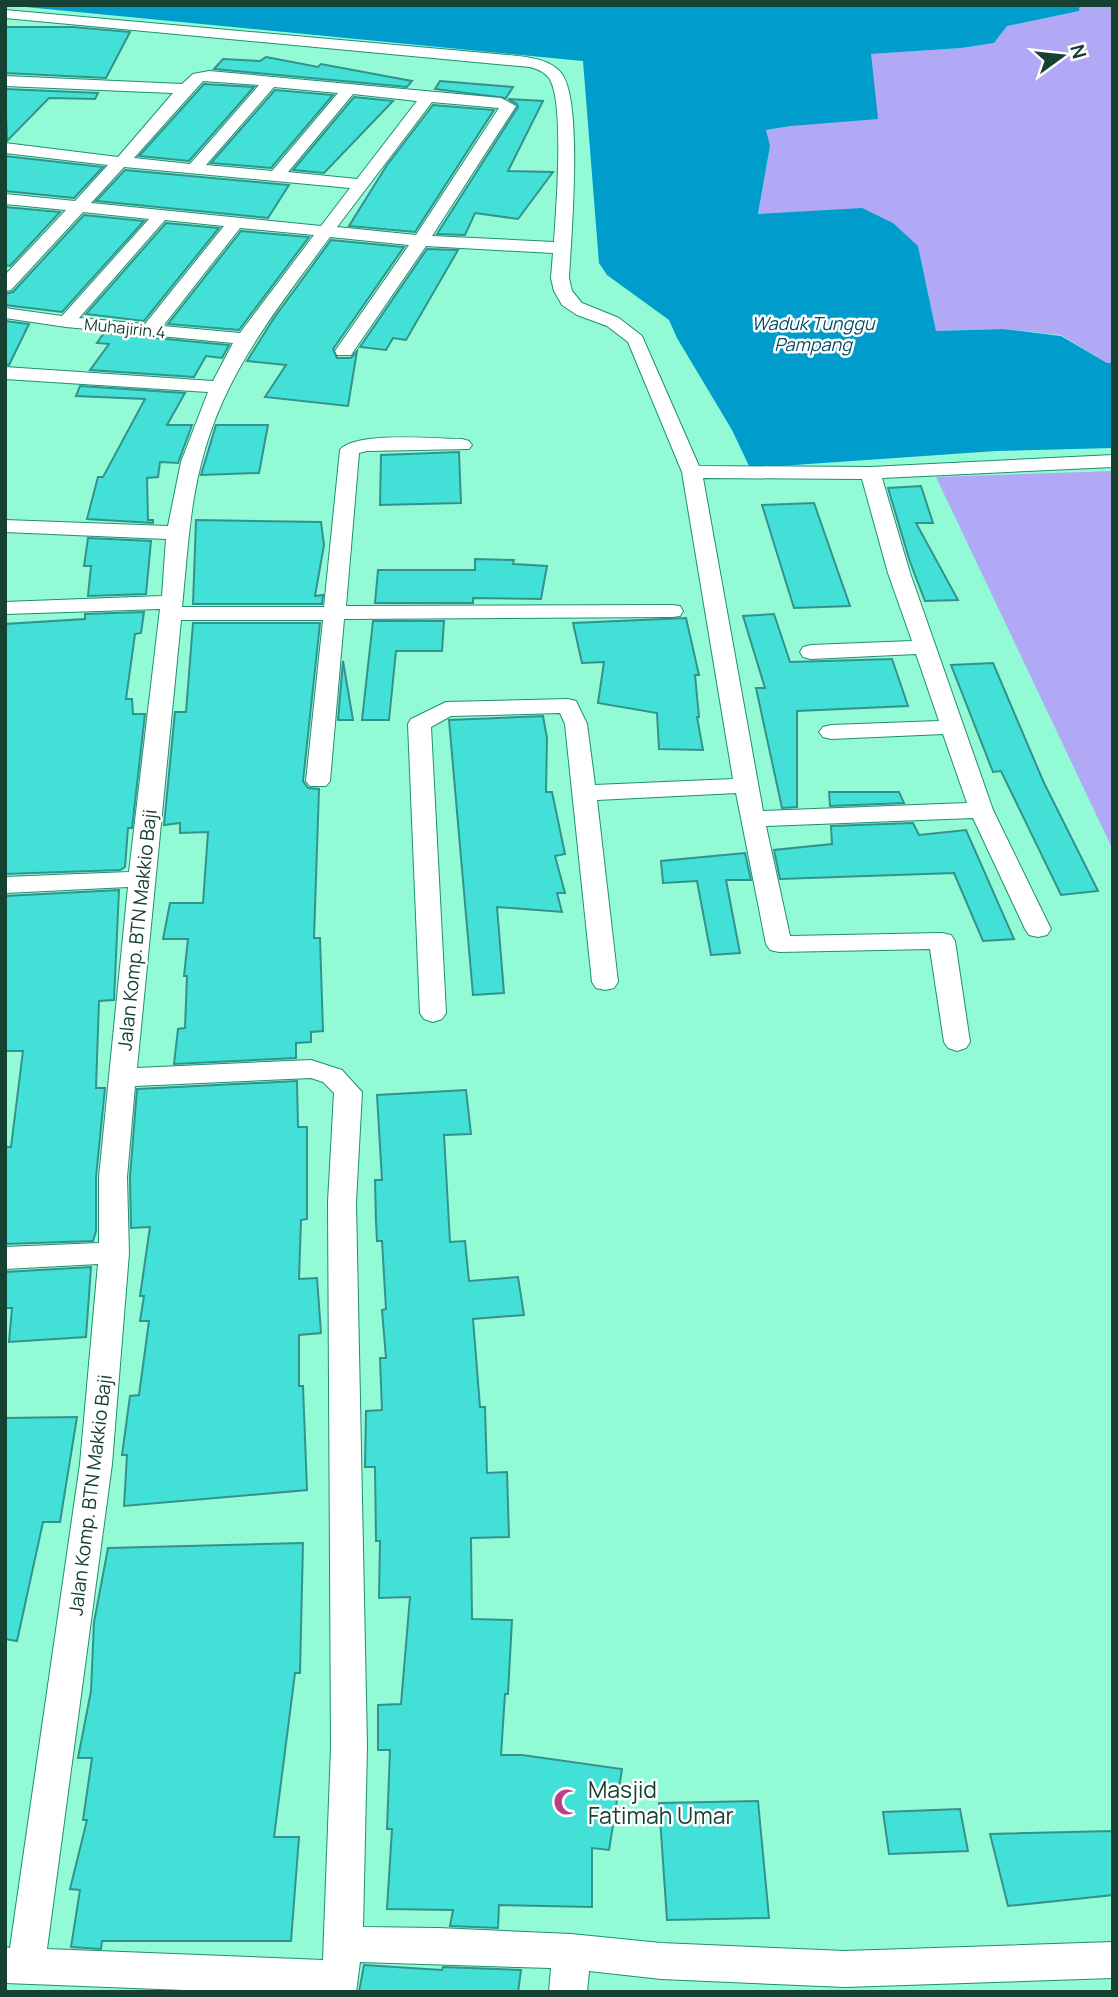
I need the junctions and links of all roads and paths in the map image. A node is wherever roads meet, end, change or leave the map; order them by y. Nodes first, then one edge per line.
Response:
1 (5, 14) edge
2 (5, 81) edge
3 (270, 82) junction
4 (186, 88) junction
5 (349, 90) junction
6 (428, 97) junction
7 (5, 148) edge
8 (121, 162) junction
9 (195, 168) junction
10 (277, 175) junction
11 (362, 184) junction
12 (5, 199) edge
13 (78, 206) junction
14 (160, 216) junction
15 (235, 223) junction
16 (325, 231) junction
17 (421, 241) junction
18 (562, 248) junction
19 (5, 286) edge
20 (5, 313) edge
21 (66, 322) junction
22 (149, 331) junction
23 (245, 339) junction
24 (344, 351) dead end
25 (8, 376) edge
26 (219, 387) junction
27 (462, 444) dead end
28 (1113, 461) edge
29 (692, 472) junction
30 (870, 472) junction
31 (5, 526) edge
32 (177, 533) junction
33 (172, 608) junction
34 (672, 611) dead end
35 (335, 613) junction
36 (7, 614) edge
37 (925, 646) junction
38 (811, 652) dead end
39 (952, 727) junction
40 (831, 732) dead end
41 (318, 781) dead end
42 (746, 785) junction
43 (583, 793) junction
44 (981, 810) junction
45 (751, 819) junction
46 (141, 879) junction
47 (5, 885) edge
48 (1038, 929) dead end
49 (605, 982) dead end
50 (433, 1013) dead end
51 (957, 1042) dead end
52 (123, 1078) junction
53 (114, 1252) junction
54 (5, 1258) edge
55 (571, 1952) junction
56 (1113, 1960) edge
57 (16, 1966) edge
58 (340, 1971) edge
59 (845, 1980) edge
60 (568, 1992) edge

1 - 18 street
2 - 4 street
3 - 4 street
3 - 5 street
3 - 9 street
4 - 8 street
5 - 6 street
5 - 10 street
6 - 11 street, Jalan Komp. BTN Makkio Baji
6 - 17 street
7 - 8 street
8 - 9 street
8 - 13 street
9 - 10 street
10 - 11 street
11 - 16 street, Jalan Komp. BTN Makkio Baji
12 - 13 street
13 - 14 street
13 - 19 street
14 - 15 street
14 - 21 street
15 - 16 street
15 - 22 street
16 - 17 street
16 - 23 street, Jalan Komp. BTN Makkio Baji
17 - 18 street
17 - 24 street
18 - 29 street
20 - 21 street, Muhajirin.4
21 - 22 street, Muhajirin.4
22 - 23 street, Muhajirin.4
23 - 26 street, Jalan Komp. BTN Makkio Baji
25 - 26 street
26 - 32 street, Jalan Komp. BTN Makkio Baji
27 - 35 street
28 - 30 street
29 - 30 street
29 - 42 street
30 - 37 street
31 - 32 street
32 - 33 street, Jalan Komp. BTN Makkio Baji
33 - 35 street
33 - 36 street
33 - 46 street, Jalan Komp. BTN Makkio Baji
34 - 35 street
35 - 41 street
37 - 38 street
37 - 39 street
39 - 40 street
39 - 44 street
42 - 43 street
42 - 45 street
43 - 49 street
43 - 50 street
44 - 45 street
44 - 48 street
45 - 51 street
46 - 47 street
46 - 52 street, Jalan Komp. BTN Makkio Baji
52 - 53 street, Jalan Komp. BTN Makkio Baji
52 - 58 street
53 - 54 street
53 - 57 street, Jalan Komp. BTN Makkio Baji
55 - 58 street
55 - 59 street
55 - 60 street
56 - 59 street
57 - 58 street

